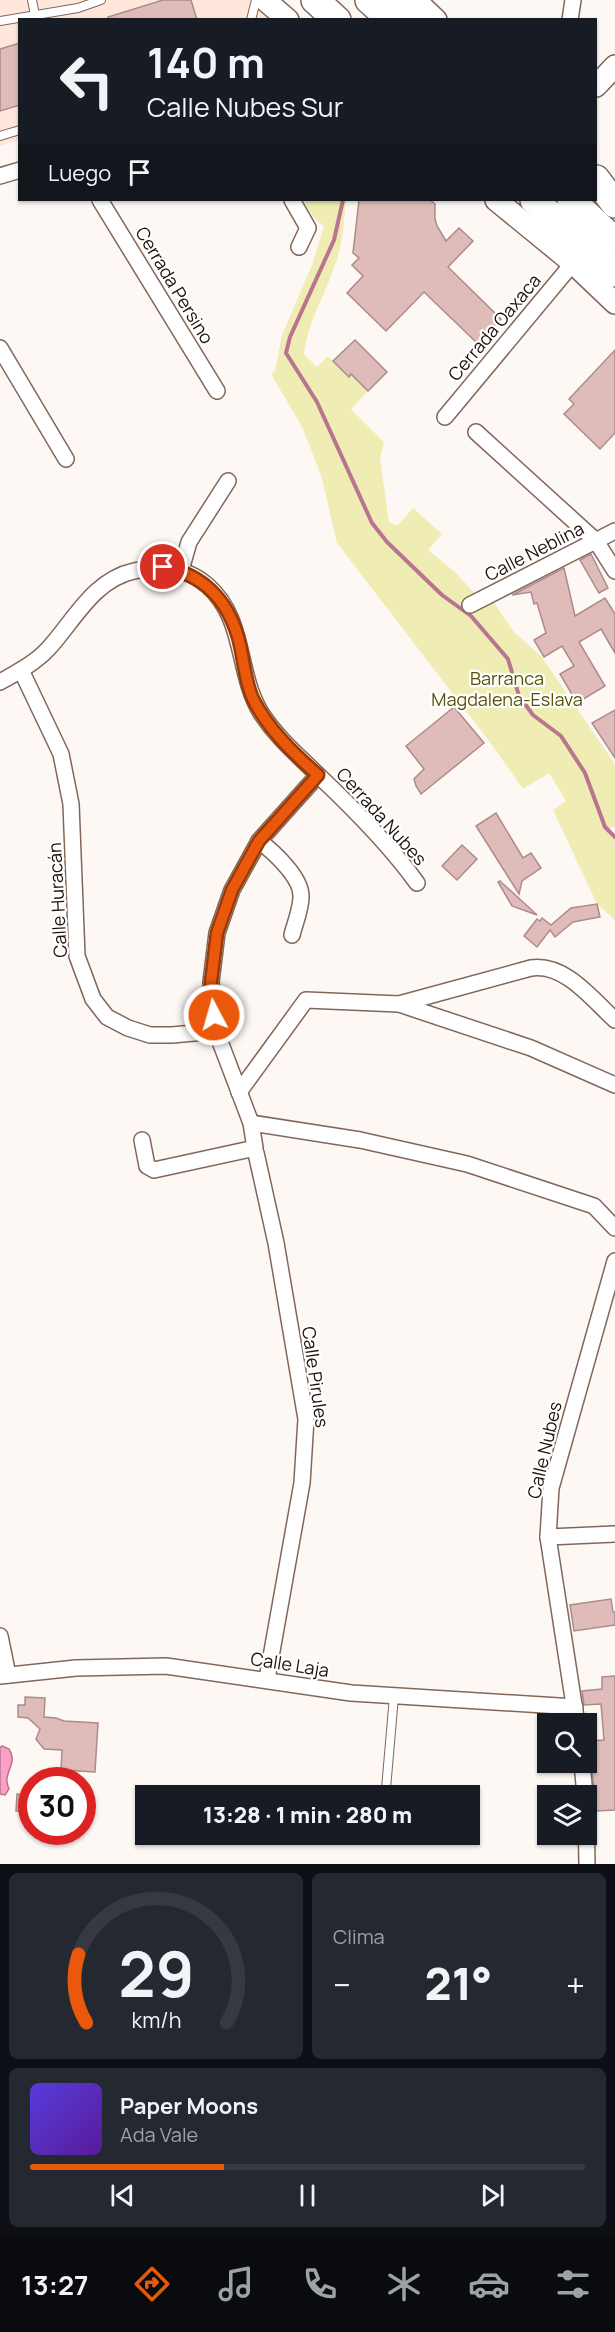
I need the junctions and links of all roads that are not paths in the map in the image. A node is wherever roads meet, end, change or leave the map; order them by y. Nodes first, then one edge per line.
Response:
1 (32, 0) edge
2 (101, 0) edge
3 (256, 0) edge
4 (265, 0) edge
5 (295, 0) edge
6 (315, 0) edge
7 (330, 0) edge
8 (350, 0) edge
9 (371, 0) edge
10 (395, 0) edge
11 (415, 0) edge
12 (573, 0) edge
13 (77, 4) edge
14 (35, 15) junction
15 (252, 18) edge
16 (286, 18) edge
17 (314, 18) edge
18 (335, 18) edge
19 (349, 18) edge
20 (370, 18) edge
21 (389, 18) edge
22 (414, 18) edge
23 (434, 18) edge
24 (570, 18) edge
25 (0, 21) edge
26 (615, 66) edge
27 (597, 85) edge
28 (18, 131) edge
29 (0, 136) edge
30 (597, 167) edge
31 (18, 171) edge
32 (0, 176) edge
33 (597, 179) edge
34 (615, 184) edge
35 (101, 201) edge
36 (293, 201) edge
37 (497, 201) edge
38 (535, 201) edge
39 (551, 201) edge
40 (572, 201) edge
41 (587, 201) edge
42 (615, 204) edge
43 (615, 227) edge
44 (570, 232) junction
45 (615, 241) edge
46 (299, 247) dead end
47 (615, 258) edge
48 (573, 263) junction
49 (615, 273) edge
50 (615, 287) edge
51 (615, 303) edge
52 (0, 348) edge
53 (216, 391) dead end
54 (444, 417) dead end
55 (476, 432) dead end
56 (66, 459) dead end
57 (228, 482) dead end
58 (615, 531) edge
59 (596, 541) junction
60 (181, 570) junction
61 (615, 571) edge
62 (470, 605) dead end
63 (21, 670) junction
64 (0, 682) edge
65 (318, 775) junction
66 (259, 841) junction
67 (417, 884) dead end
68 (292, 935) dead end
69 (399, 1004) junction
70 (615, 1020) edge
71 (216, 1031) junction
72 (615, 1085) edge
73 (239, 1092) junction
74 (251, 1123) junction
75 (142, 1140) dead end
76 (255, 1150) junction
77 (612, 1220) edge
78 (615, 1261) edge
79 (615, 1534) edge
80 (548, 1537) junction
81 (0, 1636) edge
82 (4, 1675) edge
83 (267, 1679) junction
84 (394, 1696) junction
85 (575, 1707) junction
86 (576, 1713) edge
87 (386, 1785) edge
88 (587, 1845) edge
89 (587, 1864) edge

1 - 14 lane
2 - 13 lane
3 - 15 lane
4 - 16 main road
5 - 17 highway
6 - 18 highway
7 - 19 highway
8 - 20 highway
9 - 21 highway
10 - 22 highway
11 - 23 main road
12 - 24 street
13 - 14 lane
14 - 25 lane
26 - 27 main road
28 - 29 lane
30 - 34 main road
31 - 32 street
33 - 42 highway
35 - 53 street, Cerrada Persino
36 - 46 street
37 - 48 main road
38 - 44 highway
39 - 47 highway
40 - 45 highway
41 - 43 highway
44 - 49 highway
44 - 50 highway
48 - 51 main road
48 - 54 street, Cerrada Oaxaca
52 - 56 street
55 - 59 street
57 - 60 street
58 - 59 street, Calle Neblina
59 - 61 street
59 - 62 street, Calle Neblina
60 - 63 street
60 - 65 street, Cerrada Nubes
63 - 64 street
63 - 71 street, Calle Huracán
65 - 66 street, Calle Pirules
65 - 67 street, Cerrada Nubes
66 - 68 street
66 - 71 street, Calle Pirules
69 - 70 street
69 - 72 street
69 - 73 street
71 - 73 street, Calle Pirules
73 - 74 street, Calle Pirules
74 - 76 street, Calle Pirules
74 - 77 street
75 - 76 street
76 - 83 street, Calle Pirules
78 - 80 street, Calle Nubes
79 - 80 street
80 - 85 street, Calle Nubes
81 - 82 street
82 - 83 street, Calle Laja
83 - 84 street, Calle Laja
84 - 85 street, Calle Laja
84 - 87 lane
85 - 86 street, Calle Nubes
88 - 89 street

